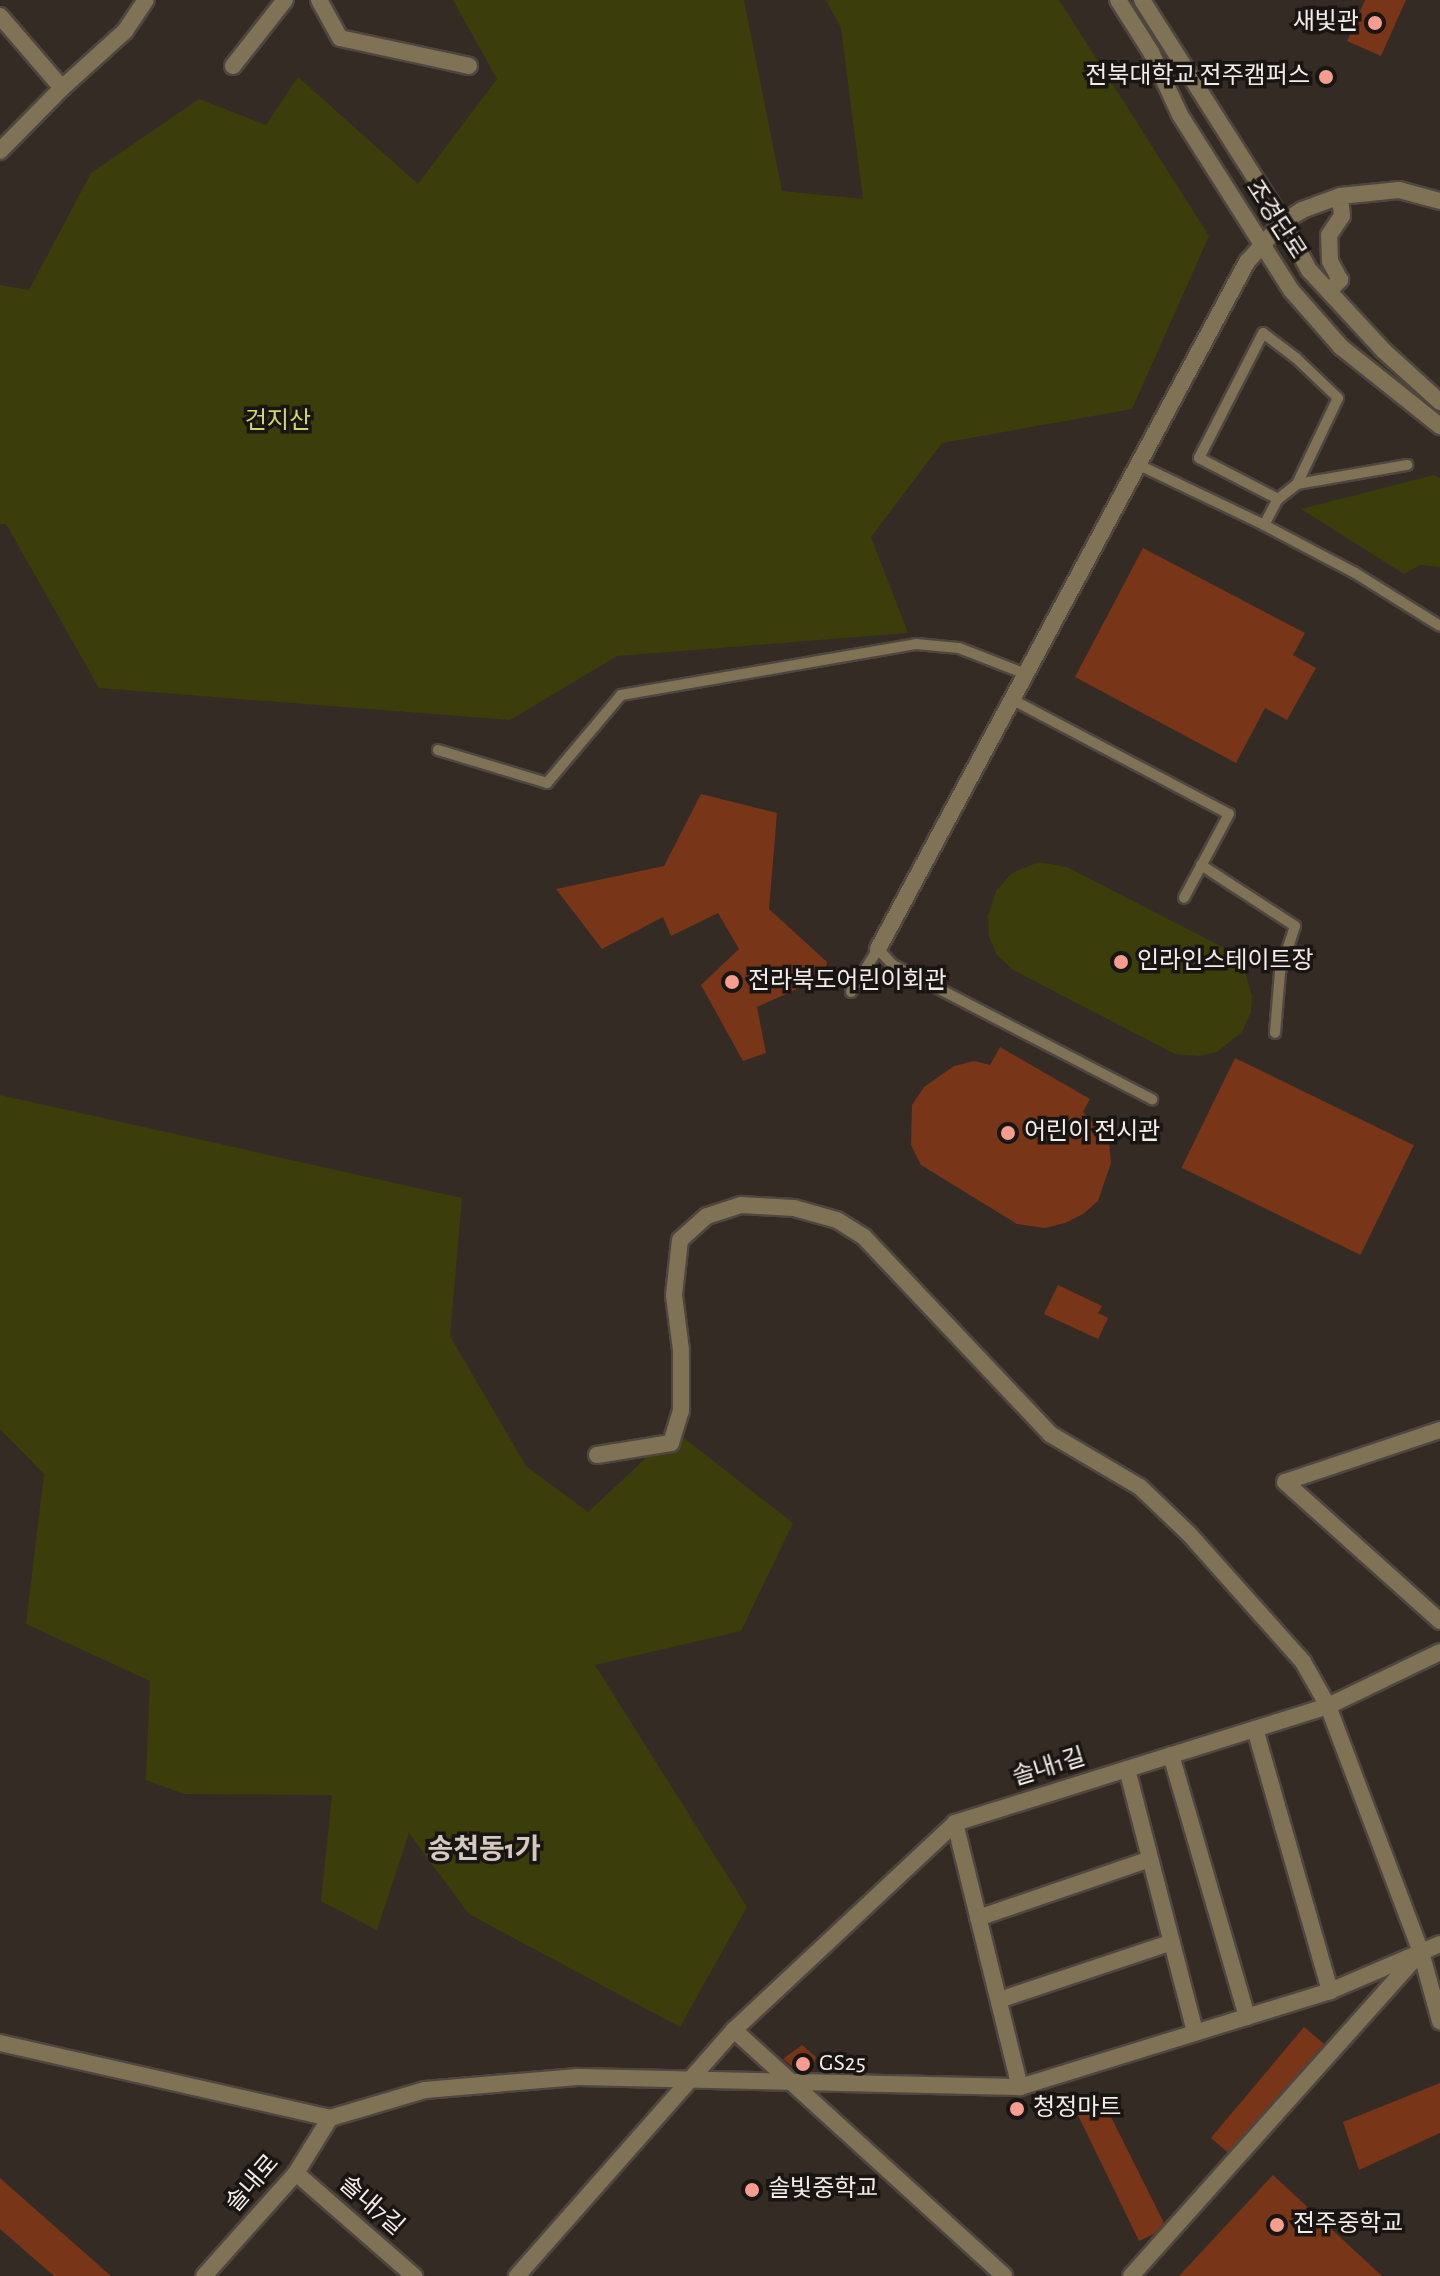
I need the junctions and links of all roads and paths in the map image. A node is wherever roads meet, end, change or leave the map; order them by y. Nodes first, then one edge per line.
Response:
1 (146, 0) edge
2 (285, 0) edge
3 (319, 0) edge
4 (1118, 0) edge
5 (1142, 0) edge
6 (0, 16) edge
7 (233, 66) dead end
8 (469, 66) dead end
9 (62, 88) junction
10 (0, 151) edge
11 (1340, 196) junction
12 (1440, 201) edge
13 (1283, 222) junction
14 (1261, 246) junction
15 (1329, 291) junction
16 (1440, 402) edge
17 (1440, 426) edge
18 (1139, 465) junction
19 (1407, 465) dead end
20 (1297, 484) junction
21 (1278, 499) junction
22 (1264, 525) junction
23 (1440, 626) edge
24 (1026, 674) junction
25 (1011, 699) junction
26 (438, 750) dead end
27 (1201, 865) junction
28 (1184, 898) dead end
29 (878, 949) junction
30 (851, 992) dead end
31 (1275, 1033) dead end
32 (1152, 1099) dead end
33 (1440, 1430) edge
34 (597, 1455) dead end
35 (1440, 1621) edge
36 (1440, 1652) edge
37 (1328, 1706) junction
38 (1255, 1729) junction
39 (1171, 1755) junction
40 (1127, 1769) junction
41 (955, 1823) junction
42 (1150, 1859) junction
43 (978, 1918) junction
44 (1172, 1942) junction
45 (1440, 1944) edge
46 (1421, 1952) junction
47 (1330, 1991) junction
48 (999, 2000) junction
49 (1247, 2017) junction
50 (1440, 2021) edge
51 (734, 2030) junction
52 (1195, 2031) junction
53 (0, 2043) edge
54 (690, 2079) junction
55 (791, 2083) junction
56 (1020, 2087) junction
57 (330, 2118) junction
58 (296, 2173) junction
59 (204, 2276) edge
60 (414, 2276) edge
61 (517, 2276) edge
62 (1004, 2276) edge
63 (1131, 2276) edge

1 - 9 street
2 - 7 street
3 - 8 street
4 - 14 street, 조경단로
5 - 13 street, 조경단로
6 - 9 street
9 - 10 street
11 - 12 street
11 - 13 street
11 - 15 street
13 - 14 street
13 - 15 street, 조경단로
14 - 17 street, 조경단로
14 - 18 street
15 - 16 street, 조경단로
18 - 22 lane
18 - 24 street
19 - 20 lane
20 - 21 lane
20 - 21 lane
21 - 22 lane
22 - 23 lane
24 - 25 street
24 - 26 lane
25 - 27 lane
25 - 29 street
27 - 28 lane
27 - 31 lane
29 - 30 lane
29 - 32 lane
33 - 35 street
34 - 37 street
36 - 37 street, 솔내1길
37 - 38 street, 솔내1길
37 - 46 street
38 - 39 street, 솔내1길
38 - 47 street
39 - 40 street, 솔내1길
39 - 49 street
40 - 41 street, 솔내1길
40 - 42 street
41 - 43 street
41 - 51 street, 솔내1길
42 - 43 street
42 - 44 street
43 - 48 street
44 - 48 street
44 - 52 street
45 - 46 street
46 - 47 street
46 - 50 street
46 - 63 street
47 - 49 street
48 - 56 street
49 - 52 street
51 - 54 street, 솔내1길
51 - 55 street
52 - 56 street
53 - 57 street
54 - 55 street
54 - 57 street
54 - 61 street, 솔내1길
55 - 56 street
55 - 62 street
57 - 58 street, 솔내로
58 - 59 street, 솔내로
58 - 60 street, 솔내7길

